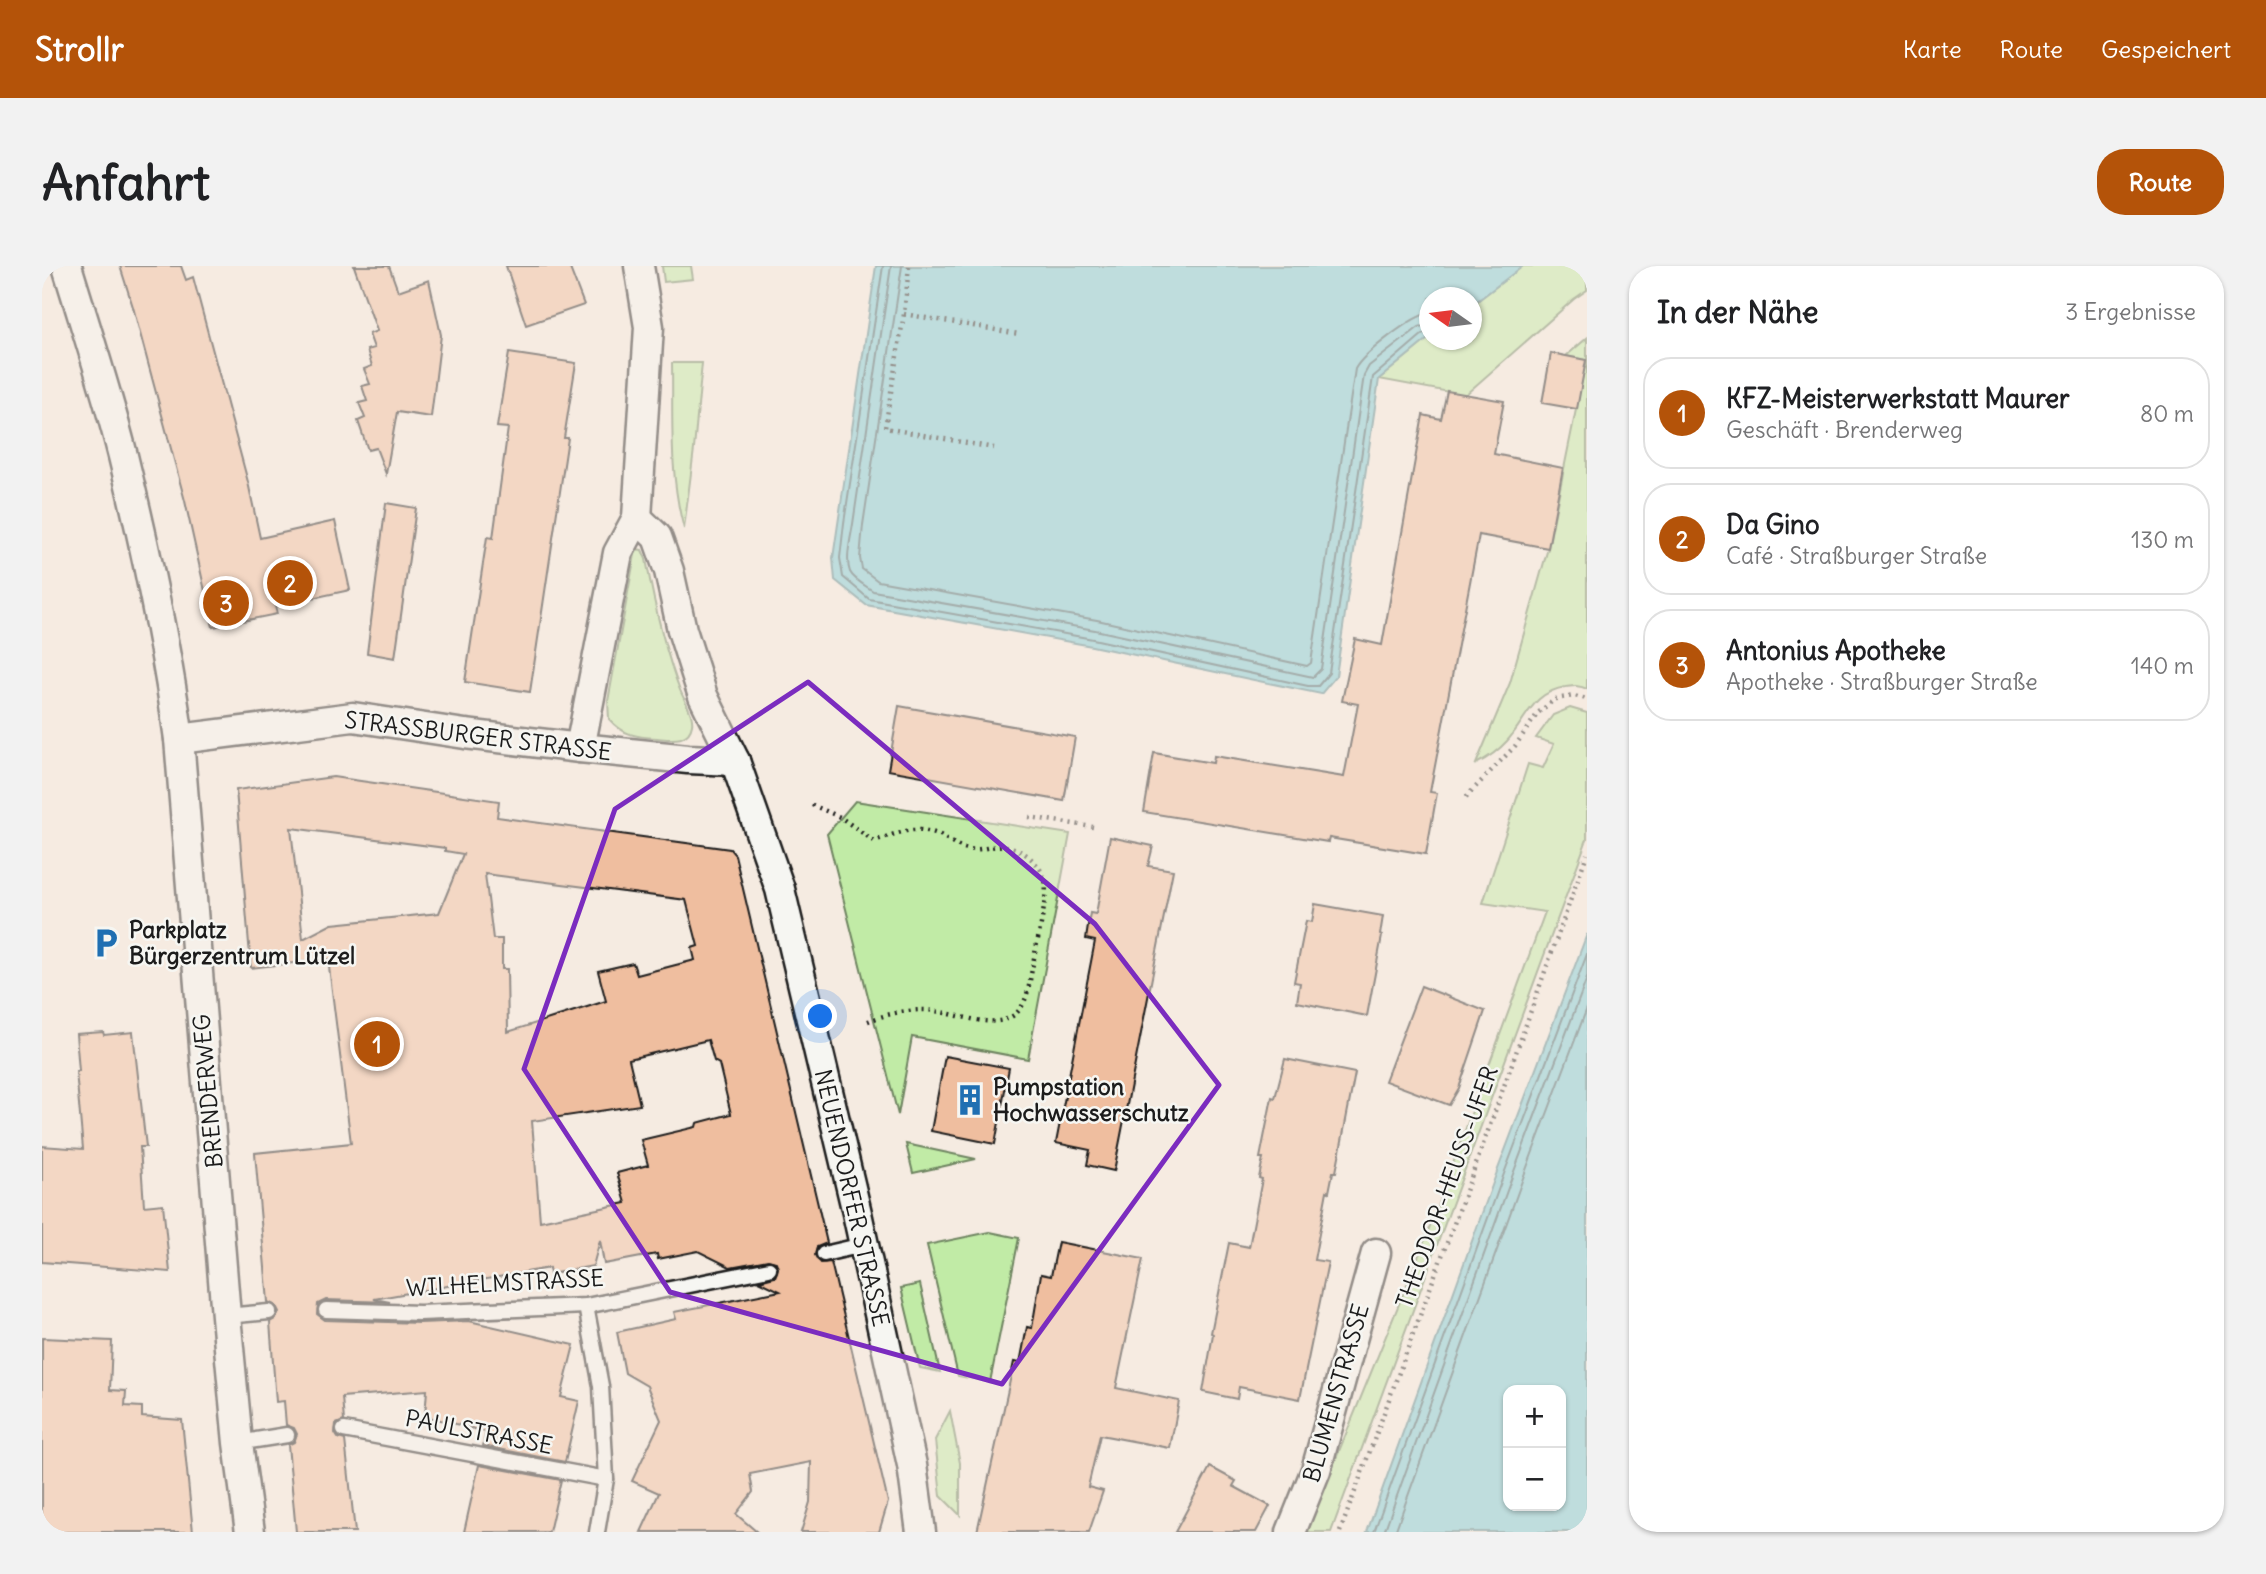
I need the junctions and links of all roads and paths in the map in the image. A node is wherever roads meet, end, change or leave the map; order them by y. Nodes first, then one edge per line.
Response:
1 (67, 266) edge
2 (639, 266) edge
3 (909, 266) edge
4 (904, 314) junction
5 (1019, 334) dead end
6 (994, 448) dead end
7 (637, 518) junction
8 (1587, 699) edge
9 (179, 739) junction
10 (580, 748) junction
11 (735, 761) junction
12 (1466, 797) dead end
13 (812, 805) dead end
14 (1029, 817) dead end
15 (1093, 827) dead end
16 (1587, 854) edge
17 (866, 1022) dead end
18 (863, 1245) junction
19 (1376, 1252) dead end
20 (824, 1254) dead end
21 (769, 1269) dead end
22 (586, 1306) junction
23 (326, 1310) dead end
24 (269, 1312) dead end
25 (226, 1316) junction
26 (344, 1430) dead end
27 (287, 1435) dead end
28 (238, 1443) junction
29 (606, 1479) junction
30 (237, 1532) edge
31 (250, 1532) edge
32 (597, 1532) edge
33 (921, 1532) edge
34 (1291, 1532) edge
35 (1340, 1532) edge

1 - 9 street, BRENDERWEG
2 - 7 street
3 - 4 path
4 - 5 path
4 - 6 path
7 - 10 street
7 - 11 street, NEUENDORFER STRASSE
8 - 12 path
9 - 10 street, STRASSBURGER STRASSE
9 - 25 street, BRENDERWEG
10 - 11 street, STRASSBURGER STRASSE
11 - 18 street, NEUENDORFER STRASSE
13 - 17 path
14 - 15 path
16 - 35 path, THEODOR-HEUSS-UFER
18 - 20 lane
18 - 33 street, NEUENDORFER STRASSE
19 - 34 street, BLUMENSTRASSE
21 - 22 lane, WILHELMSTRASSE
22 - 23 lane, WILHELMSTRASSE
22 - 29 lane
24 - 25 lane
25 - 28 street, BRENDERWEG
26 - 29 lane, PAULSTRASSE
27 - 28 lane
28 - 30 street, BRENDERWEG
28 - 31 street, BRENDERWEG
29 - 32 lane

